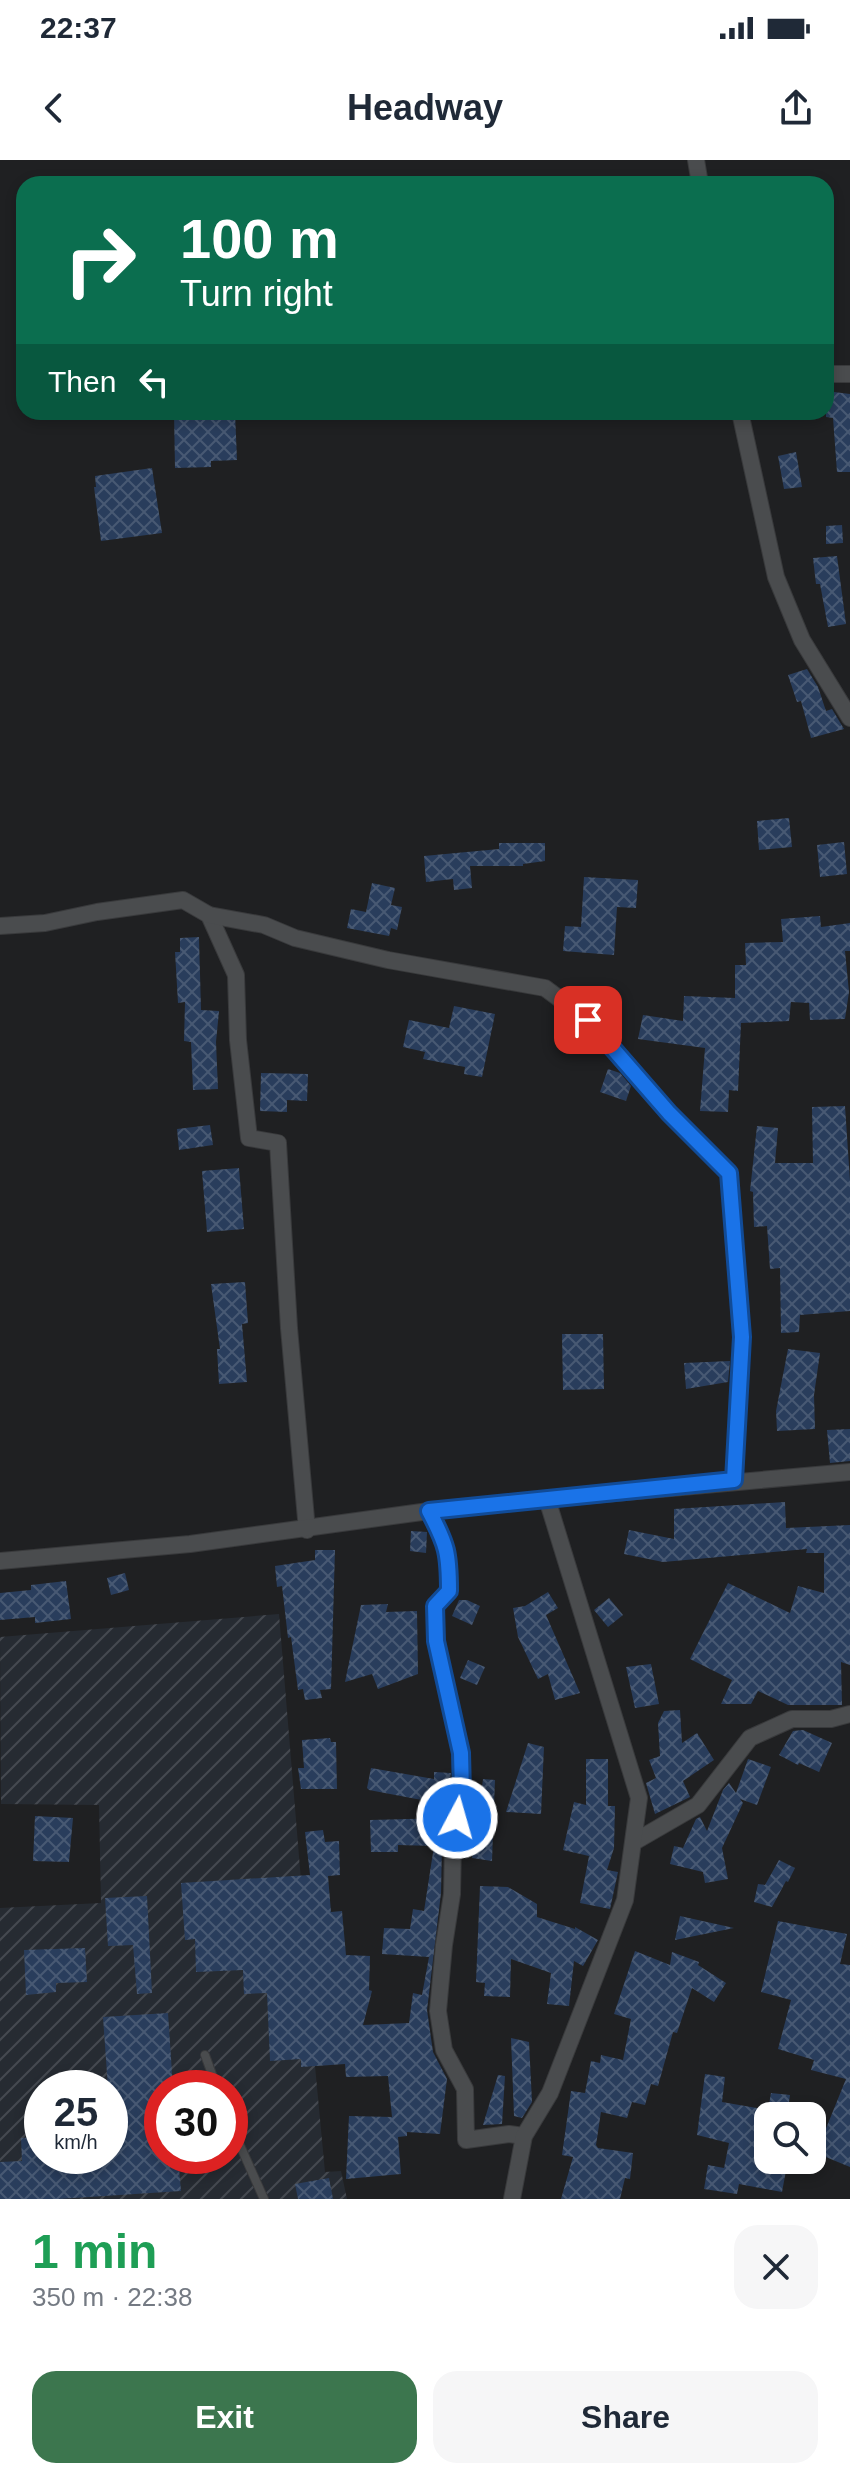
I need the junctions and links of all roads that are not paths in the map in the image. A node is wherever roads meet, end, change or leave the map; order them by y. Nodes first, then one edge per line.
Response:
1 (742, 420) edge
2 (848, 707) edge
3 (209, 915) junction
4 (0, 926) edge
5 (850, 1472) edge
6 (734, 1480) junction
7 (547, 1499) junction
8 (429, 1511) junction
9 (307, 1530) junction
10 (0, 1561) edge
11 (850, 1714) edge
12 (634, 1842) junction
13 (205, 2055) dead end
14 (210, 2070) edge
15 (524, 2136) junction
16 (248, 2163) edge
17 (264, 2199) edge
18 (512, 2199) edge

1 - 2 street
3 - 4 street
3 - 6 street
3 - 9 street
5 - 6 street
6 - 7 street
7 - 8 street
7 - 12 street
8 - 9 street
8 - 15 street
9 - 10 street
11 - 12 street
12 - 15 street
13 - 14 lane
15 - 18 street
16 - 17 lane

